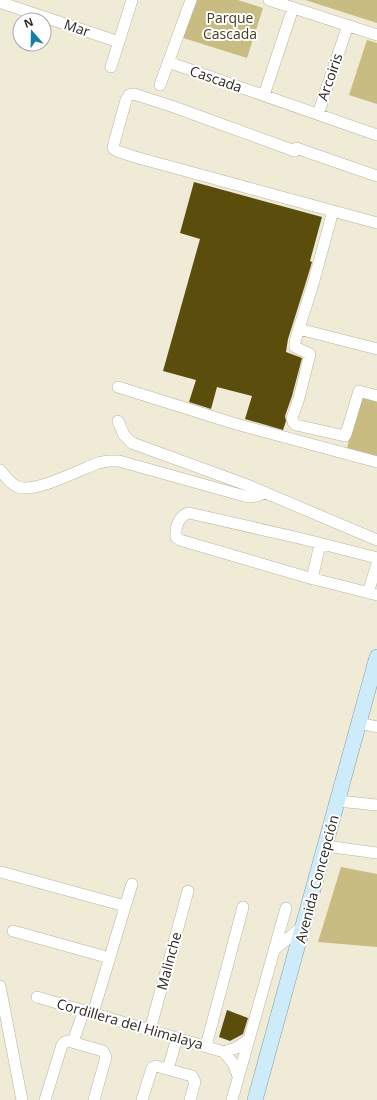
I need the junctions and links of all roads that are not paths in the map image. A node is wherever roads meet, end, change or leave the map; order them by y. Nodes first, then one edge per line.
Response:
1 (132, 0) edge
2 (191, 0) edge
3 (269, 0) edge
4 (2, 3) dead end
5 (23, 5) edge
6 (293, 8) junction
7 (348, 25) junction
8 (377, 35) edge
9 (118, 42) junction
10 (168, 62) junction
11 (110, 67) dead end
12 (160, 85) dead end
13 (264, 96) junction
14 (318, 114) junction
15 (377, 135) edge
16 (377, 176) edge
17 (333, 211) junction
18 (377, 223) edge
19 (299, 329) junction
20 (377, 349) edge
21 (118, 387) dead end
22 (377, 396) edge
23 (118, 421) dead end
24 (377, 462) edge
25 (0, 470) edge
26 (264, 493) junction
27 (377, 540) edge
28 (320, 544) junction
29 (377, 558) edge
30 (377, 564) edge
31 (312, 579) junction
32 (373, 594) edge
33 (377, 657) edge
34 (374, 677) edge
35 (359, 723) junction
36 (377, 727) edge
37 (338, 801) junction
38 (377, 805) edge
39 (326, 846) junction
40 (377, 854) edge
41 (1, 872) dead end
42 (132, 884) dead end
43 (188, 891) dead end
44 (125, 906) junction
45 (243, 907) dead end
46 (286, 908) dead end
47 (304, 926) junction
48 (13, 931) dead end
49 (274, 950) junction
50 (110, 958) junction
51 (0, 986) edge
52 (37, 997) dead end
53 (2, 1003) edge
54 (88, 1012) junction
55 (150, 1030) junction
56 (178, 1038) junction
57 (249, 1039) junction
58 (72, 1042) junction
59 (206, 1046) junction
60 (224, 1052) junction
61 (168, 1069) junction
62 (238, 1076) junction
63 (22, 1100) edge
64 (45, 1100) edge
65 (94, 1100) edge
66 (142, 1100) edge
67 (190, 1100) edge
68 (232, 1100) edge
69 (256, 1100) edge

1 - 9 street
2 - 10 street
3 - 6 street
4 - 5 street, Mar
5 - 9 street, Mar
6 - 7 street
6 - 13 street
7 - 8 street
7 - 14 street, Arcoiris
9 - 11 street
10 - 12 street
10 - 13 street, Cascada
13 - 14 street, Cascada
14 - 15 street, Arcoiris
16 - 17 street
17 - 18 street
17 - 19 street
19 - 20 street
19 - 22 street
21 - 24 street
23 - 26 street
25 - 26 street
26 - 27 street
28 - 29 street
28 - 31 street
28 - 31 street
30 - 32 street
31 - 32 street
33 - 34 main road, Avenida Concepción
34 - 35 main road, Avenida Concepción
35 - 36 street
35 - 37 main road, Avenida Concepción
37 - 38 street
37 - 39 main road, Avenida Concepción
39 - 40 street
39 - 47 main road, Avenida Concepción
41 - 44 street
42 - 44 street
43 - 55 street, Malinche
44 - 50 street
45 - 59 street
46 - 49 street
47 - 49 street
47 - 69 main road, Avenida Concepción
48 - 50 street
49 - 57 street
50 - 54 street
51 - 53 street
52 - 54 street, Cordillera del Himalaya
53 - 63 street
54 - 55 street, Cordillera del Himalaya
54 - 58 street
55 - 56 street, Cordillera del Himalaya
56 - 59 street, Cordillera del Himalaya
56 - 61 street
57 - 60 street
57 - 62 street
58 - 64 street
58 - 65 street
59 - 60 street, Cordillera del Himalaya
60 - 62 street
61 - 66 street
61 - 67 street
62 - 68 street

